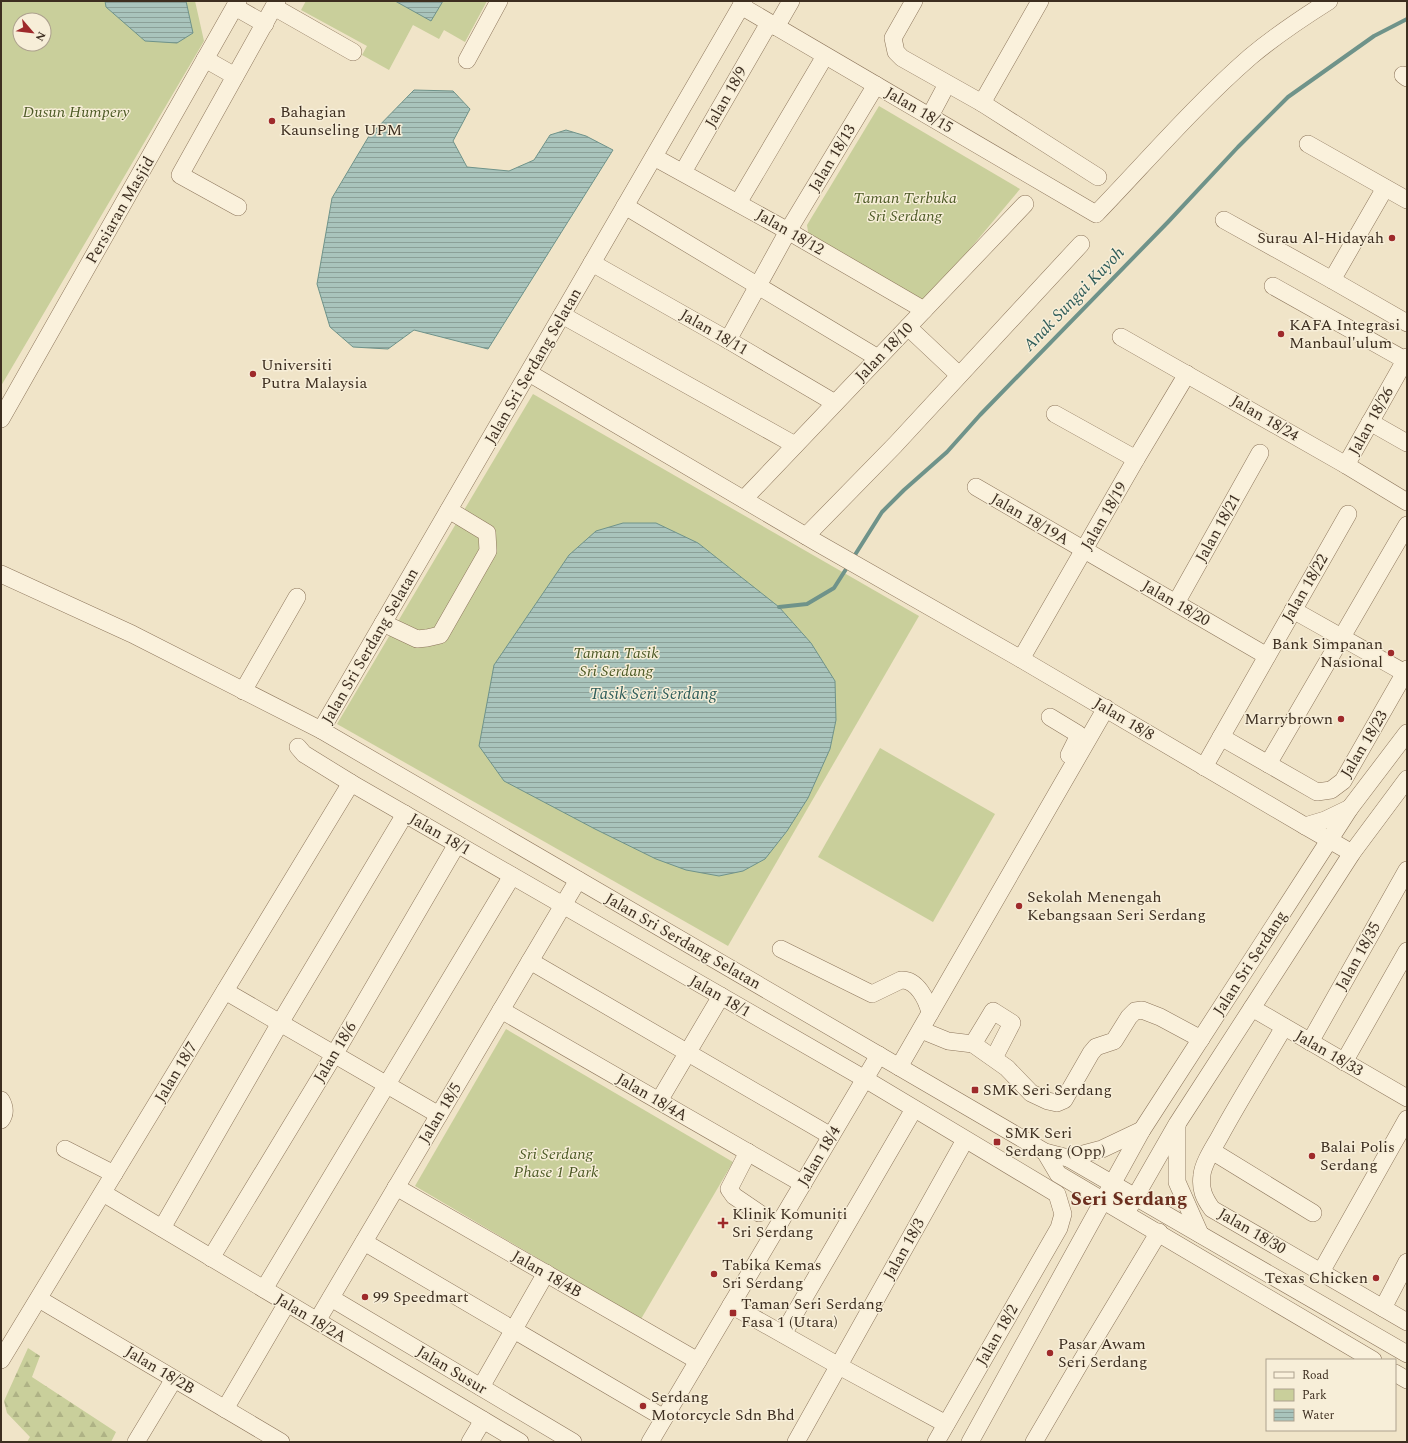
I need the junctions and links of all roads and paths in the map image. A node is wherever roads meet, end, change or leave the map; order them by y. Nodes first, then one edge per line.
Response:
1 (499, 1) edge
2 (791, 1) edge
3 (914, 1) edge
4 (1040, 1) edge
5 (1329, 1) edge
6 (237, 4) edge
7 (276, 4) edge
8 (743, 4) edge
9 (265, 24) junction
10 (772, 25) junction
11 (353, 52) dead end
12 (825, 56) junction
13 (205, 59) junction
14 (467, 60) dead end
15 (235, 76) junction
16 (947, 84) junction
17 (876, 85) junction
18 (982, 103) junction
19 (930, 116) junction
20 (1308, 144) dead end
21 (654, 157) junction
22 (683, 172) junction
23 (1098, 177) dead end
24 (1384, 188) junction
25 (1407, 200) edge
26 (738, 203) junction
27 (1025, 204) dead end
28 (625, 206) junction
29 (238, 207) dead end
30 (1224, 220) dead end
31 (788, 231) junction
32 (1080, 244) dead end
33 (592, 263) junction
34 (1332, 280) junction
35 (758, 286) junction
36 (1273, 286) dead end
37 (924, 310) junction
38 (562, 315) junction
39 (1407, 323) edge
40 (908, 327) junction
41 (1121, 337) dead end
42 (728, 340) junction
43 (878, 358) junction
44 (1404, 368) edge
45 (529, 373) junction
46 (1187, 374) junction
47 (959, 376) junction
48 (835, 403) junction
49 (1055, 414) dead end
50 (1, 419) edge
51 (1370, 422) junction
52 (1407, 444) edge
53 (795, 445) junction
54 (1260, 453) dead end
55 (1136, 459) junction
56 (1346, 465) junction
57 (976, 487) dead end
58 (744, 499) junction
59 (1407, 502) edge
60 (449, 510) junction
61 (1348, 514) dead end
62 (1407, 525) edge
63 (806, 536) junction
64 (1085, 551) junction
65 (1, 574) edge
66 (297, 597) dead end
67 (1176, 603) junction
68 (1293, 610) junction
69 (383, 623) junction
70 (1341, 637) junction
71 (1267, 656) junction
72 (1021, 659) junction
73 (1406, 671) edge
74 (243, 691) junction
75 (1106, 708) junction
76 (1050, 716) dead end
77 (321, 730) junction
78 (1407, 733) edge
79 (1221, 737) junction
80 (298, 748) dead end
81 (1074, 764) junction
82 (1268, 764) junction
83 (1204, 767) junction
84 (1407, 779) edge
85 (351, 783) junction
86 (1350, 808) junction
87 (405, 814) junction
88 (1305, 826) junction
89 (1329, 840) junction
90 (457, 844) junction
91 (1352, 853) junction
92 (1311, 868) junction
93 (1407, 870) edge
94 (512, 876) junction
95 (578, 880) junction
96 (563, 905) junction
97 (781, 949) dead end
98 (1407, 951) edge
99 (530, 961) junction
100 (225, 991) junction
101 (721, 996) junction
102 (1252, 1008) junction
103 (501, 1010) junction
104 (930, 1013) junction
105 (280, 1023) junction
106 (1284, 1027) junction
107 (921, 1030) junction
108 (1201, 1039) junction
109 (1310, 1042) junction
110 (974, 1044) junction
111 (687, 1053) junction
112 (334, 1055) junction
113 (879, 1055) junction
114 (994, 1058) junction
115 (1344, 1062) junction
116 (899, 1067) junction
117 (865, 1079) junction
118 (387, 1085) junction
119 (1407, 1098) edge
120 (1, 1100) edge
121 (659, 1101) junction
122 (914, 1109) junction
123 (439, 1115) junction
124 (1407, 1119) edge
125 (1, 1120) edge
126 (1177, 1124) junction
127 (1142, 1130) junction
128 (831, 1136) junction
129 (965, 1140) junction
130 (65, 1149) dead end
131 (1212, 1150) junction
132 (748, 1152) junction
133 (1045, 1152) junction
134 (1068, 1158) junction
135 (114, 1174) junction
136 (803, 1184) junction
137 (1113, 1184) junction
138 (396, 1187) junction
139 (103, 1193) junction
140 (1136, 1197) junction
141 (1104, 1200) junction
142 (760, 1213) dead end
143 (1126, 1213) junction
144 (1313, 1213) dead end
145 (162, 1228) junction
146 (1059, 1228) joint
147 (1159, 1232) junction
148 (1200, 1234) junction
149 (364, 1242) junction
150 (211, 1258) junction
151 (1407, 1262) edge
152 (1322, 1272) junction
153 (546, 1273) junction
154 (264, 1289) junction
155 (331, 1298) junction
156 (39, 1299) junction
157 (287, 1303) junction
158 (731, 1305) junction
159 (1383, 1308) junction
160 (317, 1321) junction
161 (1407, 1322) edge
162 (513, 1330) junction
163 (784, 1334) junction
164 (1407, 1354) edge
165 (1371, 1359) edge
166 (1, 1360) edge
167 (698, 1361) junction
168 (839, 1366) junction
169 (1396, 1374) edge
170 (174, 1379) junction
171 (1407, 1380) edge
172 (481, 1387) junction
173 (225, 1409) junction
174 (664, 1418) junction
175 (483, 1420) junction
176 (946, 1424) junction
177 (136, 1442) edge
178 (281, 1442) edge
179 (470, 1442) edge
180 (520, 1442) edge
181 (573, 1442) edge
182 (650, 1442) edge
183 (796, 1442) edge
184 (936, 1442) edge
185 (970, 1442) edge
186 (1034, 1442) edge

1 - 14 street
2 - 10 street, Jalan 18/9
3 - 16 street
4 - 18 street
5 - 19 street, Jalan 18/15
6 - 9 street
6 - 13 street, Persiaran Masjid
7 - 9 street
7 - 11 street
8 - 10 street, Jalan 18/15
8 - 21 street, Jalan Sri Serdang Selatan
9 - 15 street
10 - 12 street, Jalan 18/15
10 - 22 street, Jalan 18/9
12 - 17 street, Jalan 18/15
12 - 26 street
13 - 15 street
13 - 50 street, Persiaran Masjid
15 - 29 street
16 - 18 street
16 - 19 street
17 - 19 street, Jalan 18/15
17 - 31 street, Jalan 18/13
18 - 23 street
20 - 24 street
21 - 22 street, Jalan 18/12
21 - 28 street, Jalan Sri Serdang Selatan
22 - 26 street, Jalan 18/12
24 - 25 street
24 - 34 street
26 - 31 street, Jalan 18/12
27 - 37 street, Jalan 18/10
28 - 33 street, Jalan Sri Serdang Selatan
28 - 35 street
30 - 34 street
31 - 35 street, Jalan 18/13
31 - 37 street, Jalan 18/12
32 - 47 street
33 - 38 street, Jalan Sri Serdang Selatan
33 - 42 street, Jalan 18/11
34 - 39 street
35 - 42 street, Jalan 18/13
35 - 43 street
36 - 44 street
37 - 40 street, Jalan 18/10
38 - 45 street, Jalan Sri Serdang Selatan
38 - 53 street
40 - 43 street, Jalan 18/10
40 - 47 street
41 - 46 street, Jalan 18/24
42 - 48 street, Jalan 18/11
43 - 48 street, Jalan 18/10
44 - 51 street, Jalan 18/26
45 - 58 street, Jalan 18/8
45 - 60 street, Jalan Sri Serdang Selatan
46 - 55 street, Jalan 18/19
46 - 56 street, Jalan 18/24
47 - 63 street
48 - 53 street, Jalan 18/10
49 - 55 street
51 - 52 street
51 - 56 street, Jalan 18/26
53 - 58 street, Jalan 18/10
54 - 67 street, Jalan 18/21
55 - 64 street, Jalan 18/19
56 - 59 street, Jalan 18/24
57 - 64 street, Jalan 18/19A
58 - 63 street, Jalan 18/8
60 - 69 street, Jalan Sri Serdang Selatan
60 - 69 street
61 - 68 street, Jalan 18/22
62 - 70 street
63 - 72 street, Jalan 18/8
64 - 67 street, Jalan 18/20
64 - 72 street, Jalan 18/19
65 - 74 street, Jalan Sri Serdang Selatan
66 - 74 street
67 - 71 street, Jalan 18/20
68 - 70 street
68 - 71 street, Jalan 18/22
69 - 77 street, Jalan Sri Serdang Selatan
70 - 73 street
70 - 82 street
71 - 79 street, Jalan 18/22
72 - 75 street, Jalan 18/8
73 - 82 street, Jalan 18/23
74 - 77 street, Jalan Sri Serdang Selatan
75 - 81 street
75 - 83 street, Jalan 18/8
76 - 81 street
77 - 95 street, Jalan Sri Serdang Selatan
78 - 86 street, Jalan Sri Serdang
79 - 82 street, Jalan 18/23
79 - 83 street, Jalan 18/22
80 - 85 street, Jalan 18/1
81 - 104 street
83 - 88 street, Jalan 18/8
84 - 91 street, Jalan Sri Serdang
85 - 87 street, Jalan 18/1
85 - 100 street, Jalan 18/7
86 - 88 street
86 - 89 street, Jalan Sri Serdang
87 - 90 street, Jalan 18/1
87 - 105 street
88 - 89 street, Jalan 18/8
88 - 92 street
89 - 91 street, Jalan 18/8
89 - 92 street, Jalan Sri Serdang
90 - 94 street, Jalan 18/1
90 - 112 street, Jalan 18/6
91 - 102 street, Jalan Sri Serdang
92 - 108 street, Jalan Sri Serdang
93 - 109 street, Jalan 18/35
94 - 96 street, Jalan 18/1
94 - 118 street
95 - 96 street, Jalan 18/5
95 - 113 street, Jalan Sri Serdang Selatan
96 - 99 street, Jalan 18/5
96 - 101 street, Jalan 18/1
97 - 104 street
98 - 115 street
99 - 103 street, Jalan 18/5
99 - 111 street
100 - 105 street
100 - 135 street, Jalan 18/7
101 - 111 street
101 - 117 street, Jalan 18/1
102 - 106 street, Jalan 18/33
102 - 126 street, Jalan Sri Serdang
103 - 121 street, Jalan 18/4A
103 - 123 street, Jalan 18/5
104 - 107 street
105 - 112 street
105 - 145 street
106 - 109 street, Jalan 18/33
106 - 131 street, Jalan 18/30
107 - 110 street
107 - 116 street
108 - 114 street
108 - 127 street, Jalan Sri Serdang
109 - 115 street, Jalan 18/33
110 - 114 street
110 - 114 street
111 - 121 street
111 - 128 street
112 - 118 street
112 - 150 street, Jalan 18/6
113 - 116 street, Jalan Sri Serdang Selatan
113 - 117 street, Jalan 18/4
115 - 119 street, Jalan 18/33
116 - 133 street, Jalan Sri Serdang Selatan
117 - 122 street, Jalan 18/1
117 - 128 street, Jalan 18/4
118 - 123 street
118 - 154 street
120 - 125 street
121 - 132 street, Jalan 18/4A
122 - 129 street, Jalan 18/1
122 - 163 street
123 - 138 street, Jalan 18/5
124 - 152 street
126 - 140 street, Jalan Sri Serdang
126 - 148 street
127 - 134 street
127 - 137 street, Jalan Sri Serdang
128 - 136 street, Jalan 18/4
129 - 146 street, Jalan 18/1
129 - 168 street, Jalan 18/3
130 - 135 street
131 - 144 street
131 - 152 street, Jalan 18/30
132 - 136 street, Jalan 18/4A
132 - 142 street
133 - 134 street, Jalan Sri Serdang Selatan
133 - 141 street, Jalan Sri Serdang Selatan
134 - 137 street, Jalan Sri Serdang Selatan
135 - 139 street, Jalan 18/7
136 - 158 street, Jalan 18/4
137 - 140 street, Jalan Sri Serdang Selatan
137 - 141 street, Jalan Sri Serdang
138 - 149 street, Jalan 18/5
138 - 153 street, Jalan 18/4B
139 - 145 street, Jalan 18/2A
139 - 156 street, Jalan 18/7
140 - 143 street, Jalan Sri Serdang
140 - 148 street, Jalan Sri Serdang Selatan
141 - 143 street, Jalan Sri Serdang Selatan
141 - 185 street, Jalan Sri Serdang
143 - 147 street, Jalan Sri Serdang Selatan
145 - 150 street, Jalan 18/2A
146 - 176 street, Jalan 18/2
147 - 165 street, Jalan Sri Serdang Selatan
147 - 186 street
148 - 164 street, Jalan Sri Serdang Selatan
149 - 155 street, Jalan 18/5
149 - 162 street
150 - 154 street, Jalan 18/2A
151 - 159 street
152 - 159 street, Jalan 18/30
153 - 162 street
153 - 167 street, Jalan 18/4B
154 - 157 street, Jalan 18/2A
155 - 160 street, Jalan 18/5
155 - 172 street, Jalan Susur
156 - 166 street, Jalan 18/7
156 - 170 street, Jalan 18/2B
157 - 160 street, Jalan 18/2A
157 - 173 street
158 - 163 street
158 - 167 street, Jalan 18/4
159 - 161 street, Jalan 18/30
160 - 175 street, Jalan 18/2A
162 - 172 street
162 - 174 street
163 - 168 street
167 - 174 street, Jalan 18/4
168 - 176 street
168 - 183 street, Jalan 18/3
169 - 171 street
170 - 173 street, Jalan 18/2B
170 - 177 street
172 - 181 street, Jalan Susur
173 - 178 street, Jalan 18/2B
174 - 182 street, Jalan 18/4
175 - 179 street
175 - 180 street, Jalan 18/2A
176 - 184 street, Jalan 18/2

